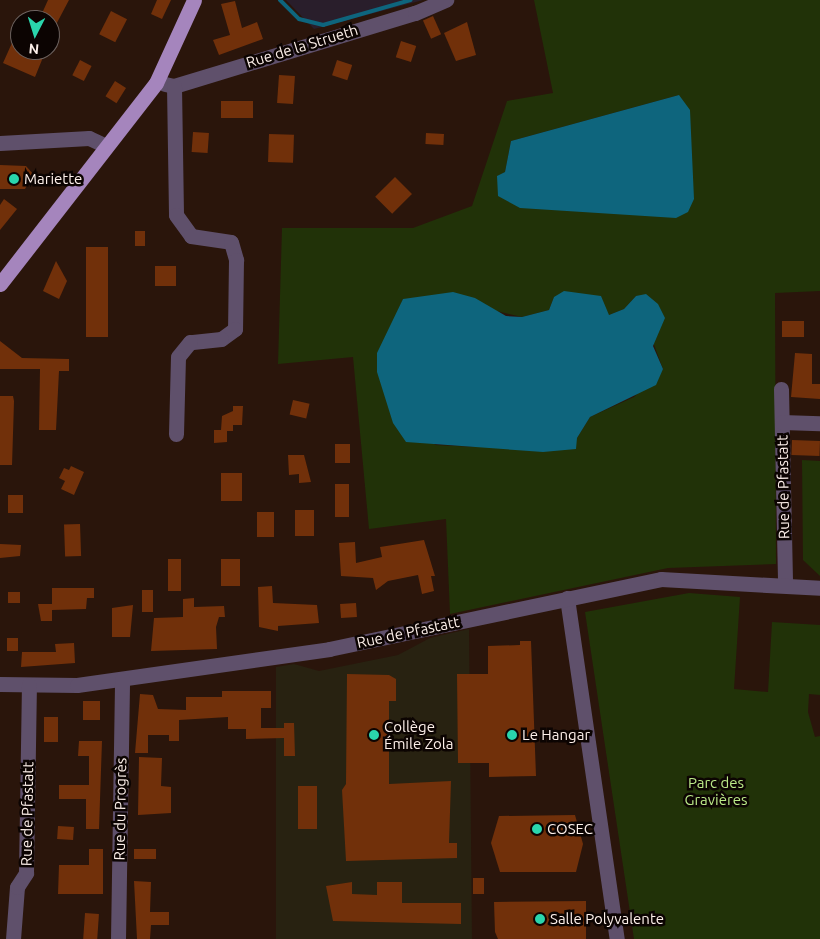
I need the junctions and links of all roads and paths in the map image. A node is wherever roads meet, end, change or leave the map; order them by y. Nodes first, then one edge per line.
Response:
1 (194, 0) edge
2 (446, 0) edge
3 (156, 83) junction
4 (174, 86) junction
5 (0, 143) edge
6 (106, 146) junction
7 (0, 284) edge
8 (781, 389) dead end
9 (782, 422) junction
10 (820, 423) edge
11 (176, 434) dead end
12 (785, 585) junction
13 (820, 588) edge
14 (567, 598) junction
15 (122, 679) junction
16 (0, 684) edge
17 (29, 685) junction
18 (13, 939) edge
19 (118, 939) edge
20 (617, 939) edge

1 - 3 main road
2 - 4 street, Rue de la Strueth
3 - 4 street, Rue de la Strueth
3 - 6 main road
4 - 11 street
5 - 6 street
6 - 7 main road
8 - 9 street, Rue de Pfastatt
9 - 10 street
9 - 12 street, Rue de Pfastatt
12 - 13 street, Rue de Pfastatt
12 - 14 street, Rue de Pfastatt
14 - 15 street, Rue de Pfastatt
14 - 20 street
15 - 17 street, Rue de Pfastatt
15 - 19 street, Rue du Progrès
16 - 17 street, Rue de Pfastatt
17 - 18 street, Rue de Pfastatt

